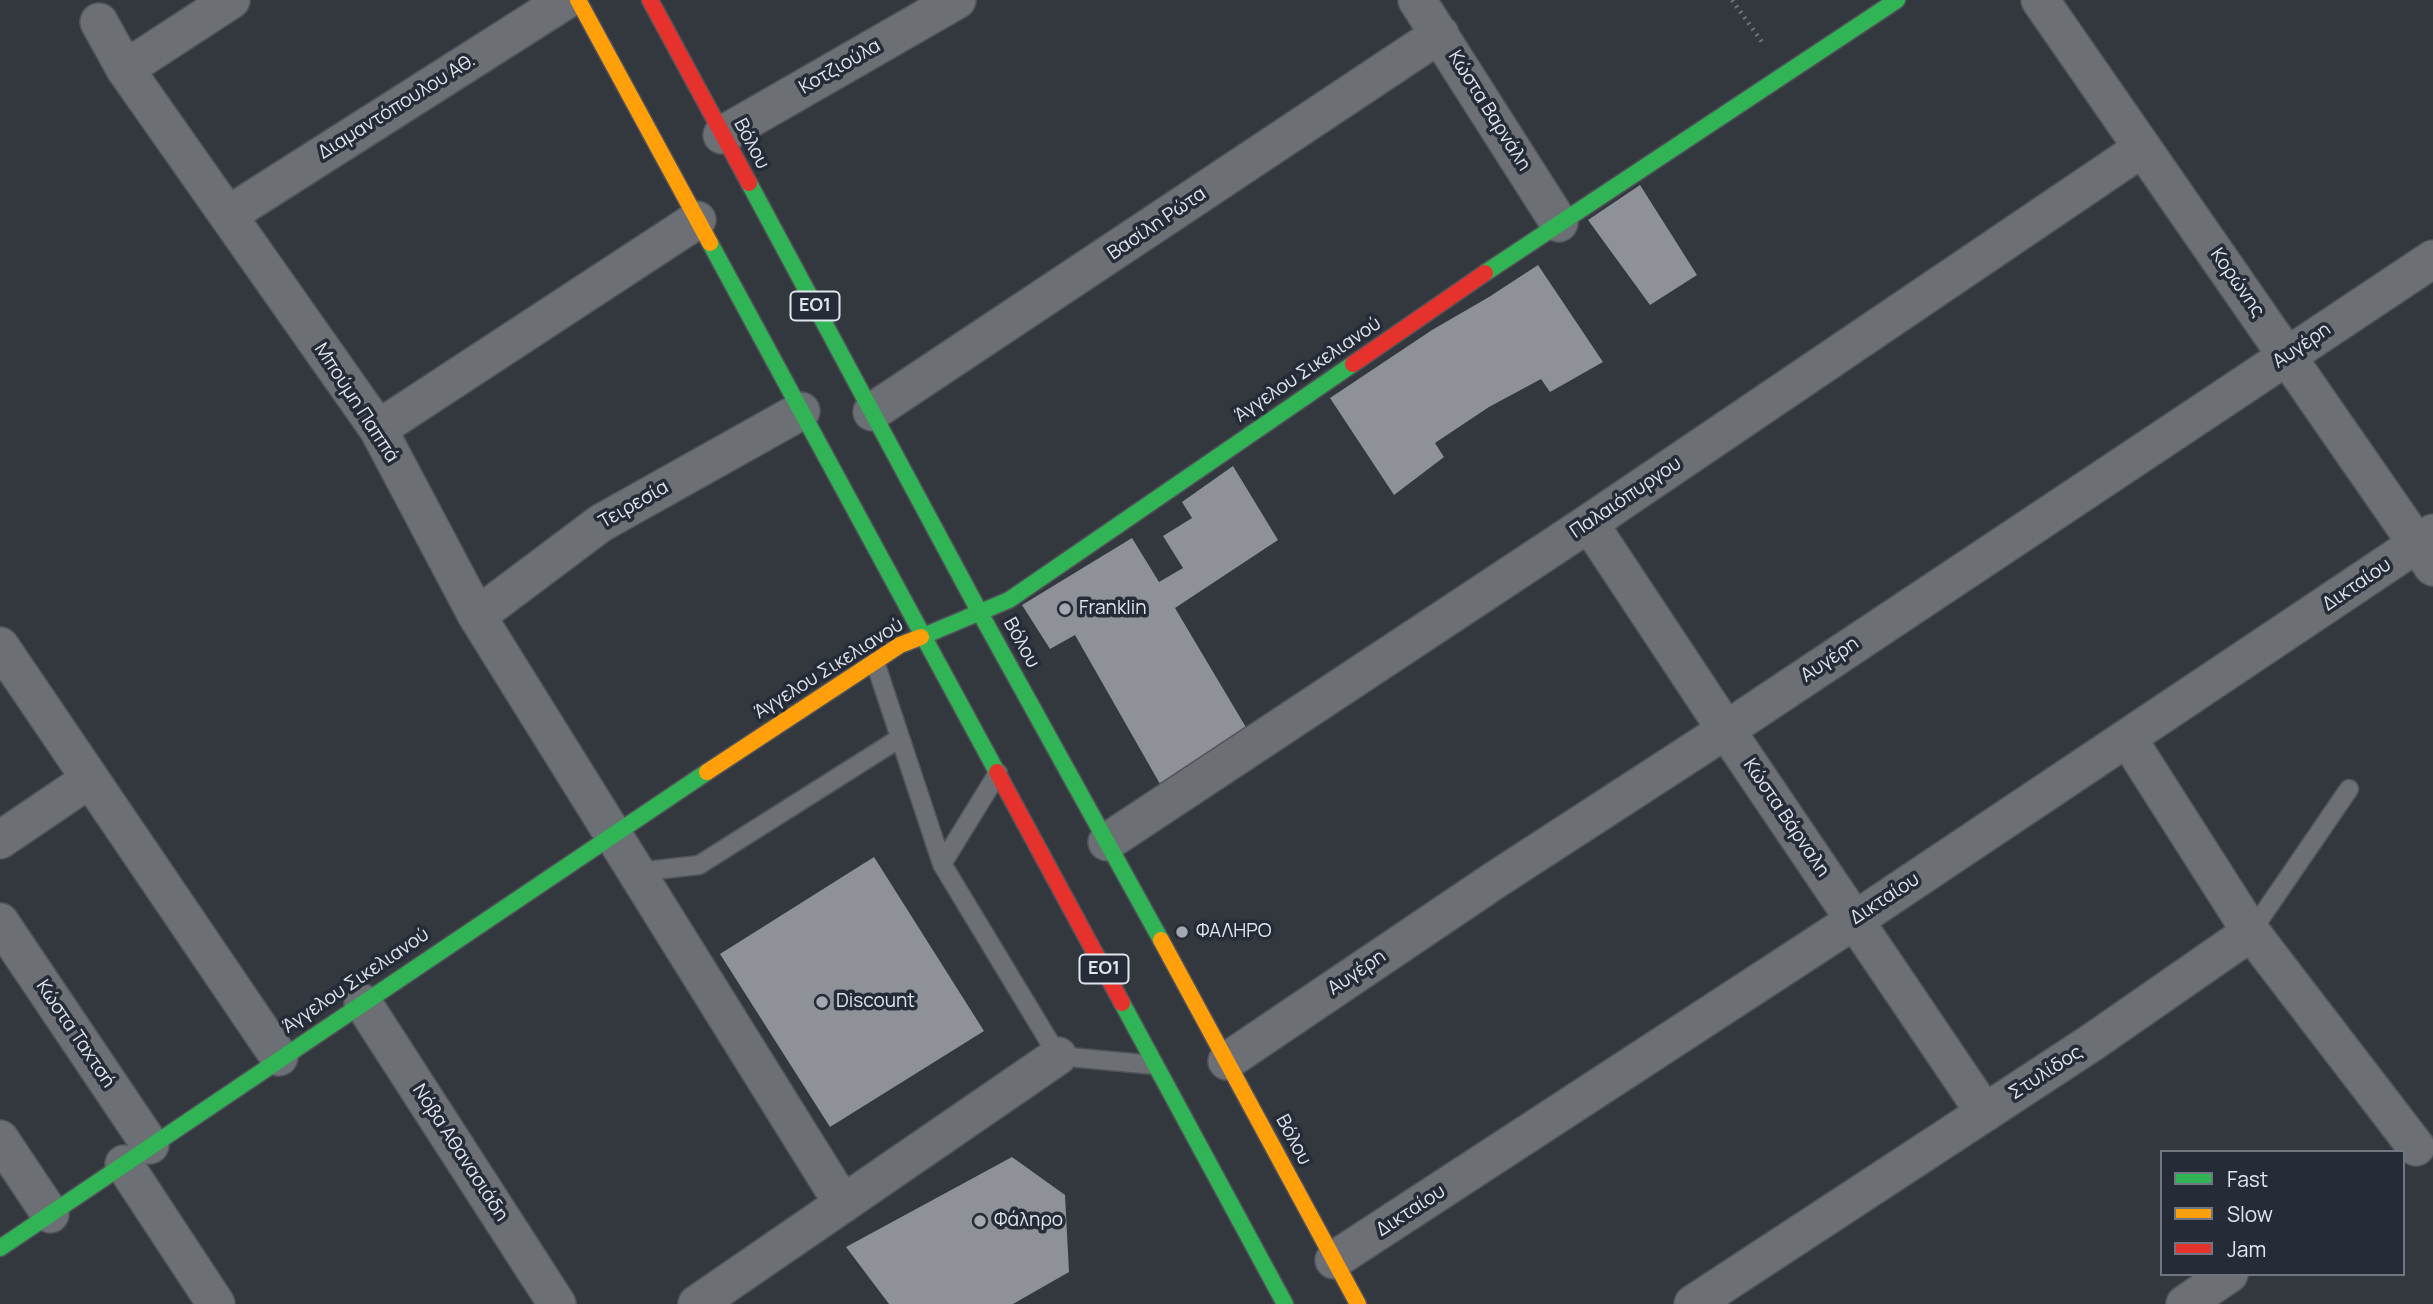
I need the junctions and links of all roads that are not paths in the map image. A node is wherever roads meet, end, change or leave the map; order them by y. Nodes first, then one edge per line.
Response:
1 (231, 0) edge
2 (566, 0) edge
3 (578, 0) edge
4 (649, 0) edge
5 (957, 0) edge
6 (1417, 0) edge
7 (1897, 0) edge
8 (2040, 0) edge
9 (99, 22) dead end
10 (1440, 34) junction
11 (125, 69) junction
12 (722, 135) junction
13 (2141, 149) junction
14 (228, 215) junction
15 (697, 220) junction
16 (1559, 223) junction
17 (2433, 260) edge
18 (2288, 355) junction
19 (801, 411) junction
20 (872, 412) junction
21 (378, 429) junction
22 (1589, 523) junction
23 (2428, 548) edge
24 (979, 611) junction
25 (477, 616) junction
26 (923, 634) junction
27 (0, 646) edge
28 (875, 662) junction
29 (1726, 730) junction
30 (900, 738) junction
31 (2128, 739) junction
32 (998, 774) junction
33 (90, 779) junction
34 (2349, 789) dead end
35 (613, 834) junction
36 (0, 840) edge
37 (1107, 842) junction
38 (942, 864) junction
39 (637, 872) junction
40 (1855, 920) junction
41 (0, 922) edge
42 (2251, 932) junction
43 (363, 1003) junction
44 (1058, 1056) junction
45 (279, 1058) junction
46 (1227, 1061) junction
47 (1156, 1065) junction
48 (1985, 1112) junction
49 (0, 1139) edge
50 (2417, 1147) edge
51 (137, 1154) junction
52 (843, 1204) junction
53 (50, 1214) junction
54 (0, 1248) edge
55 (1334, 1260) junction
56 (2226, 1276) edge
57 (216, 1304) edge
58 (557, 1304) edge
59 (697, 1304) edge
60 (1285, 1304) edge
61 (1358, 1304) edge
62 (1693, 1304) edge
63 (2185, 1304) edge

1 - 11 street
2 - 14 street, Διαμαντόπουλου Αθ.
3 - 15 main road, ΕΟ1
4 - 12 main road, Βόλου / ΕΟ1
5 - 12 street, Κοτζιούλα
6 - 10 street, Κώστα Βαρνάλη
7 - 16 main road, Άγγελου Σικελιανού
8 - 13 street, Κορώνης
9 - 11 street, Μπούμη Παππά
10 - 16 street, Κώστα Βαρνάλη
10 - 20 street, Βασίλη Ρώτα
11 - 14 street, Μπούμη Παππά
12 - 20 main road, Βόλου / ΕΟ1
13 - 18 street, Κορώνης
13 - 22 street, Παλαιόπυργου
14 - 21 street, Μπούμη Παππά
15 - 19 main road, ΕΟ1
15 - 21 street
16 - 24 main road, Άγγελου Σικελιανού
17 - 18 street, Αυγέρη
18 - 23 street, Κορώνης
18 - 29 street, Αυγέρη
19 - 25 street, Τειρεσία
19 - 26 main road, ΕΟ1
20 - 24 main road, Βόλου / ΕΟ1
21 - 25 street, Μπούμη Παππά
22 - 29 street, Κώστα Βάρναλη
22 - 37 street, Παλαιόπυργου
23 - 31 street, Δικταίου
24 - 26 main road, Άγγελου Σικελιανού
24 - 37 main road, Βόλου / ΕΟ1
25 - 35 street, Μπούμη Παππά
26 - 28 main road, Άγγελου Σικελιανού
26 - 32 main road, ΕΟ1
27 - 33 street
28 - 30 lane
28 - 35 main road, Άγγελου Σικελιανού
29 - 40 street, Κώστα Βάρναλη
29 - 46 street, Αυγέρη
30 - 38 lane
30 - 39 lane
31 - 40 street, Δικταίου
31 - 42 street
32 - 38 lane
32 - 47 main road, ΕΟ1
33 - 36 street
33 - 45 street
34 - 42 lane, Στυλίδος
35 - 39 street, Μπούμη Παππά
35 - 43 main road, Άγγελου Σικελιανού
37 - 46 main road, Βόλου / ΕΟ1
38 - 44 lane
39 - 52 street, Μπούμη Παππά
40 - 48 street, Κώστα Βάρναλη
40 - 55 street, Δικταίου
41 - 51 street, Κώστα Ταχτσή
42 - 48 street, Στυλίδος
42 - 50 street
43 - 45 main road, Άγγελου Σικελιανού
43 - 58 street, Νόβα Αθανασιάδη
44 - 47 lane
44 - 52 street
45 - 51 main road, Άγγελου Σικελιανού
46 - 55 main road, Βόλου / ΕΟ1
47 - 60 main road, ΕΟ1
48 - 62 street, Στυλίδος
49 - 53 street
51 - 53 main road, Άγγελου Σικελιανού
51 - 57 street, Κώστα Ταχτσή
52 - 59 street
53 - 54 main road, Άγγελου Σικελιανού
55 - 61 main road, Βόλου / ΕΟ1
56 - 63 street

